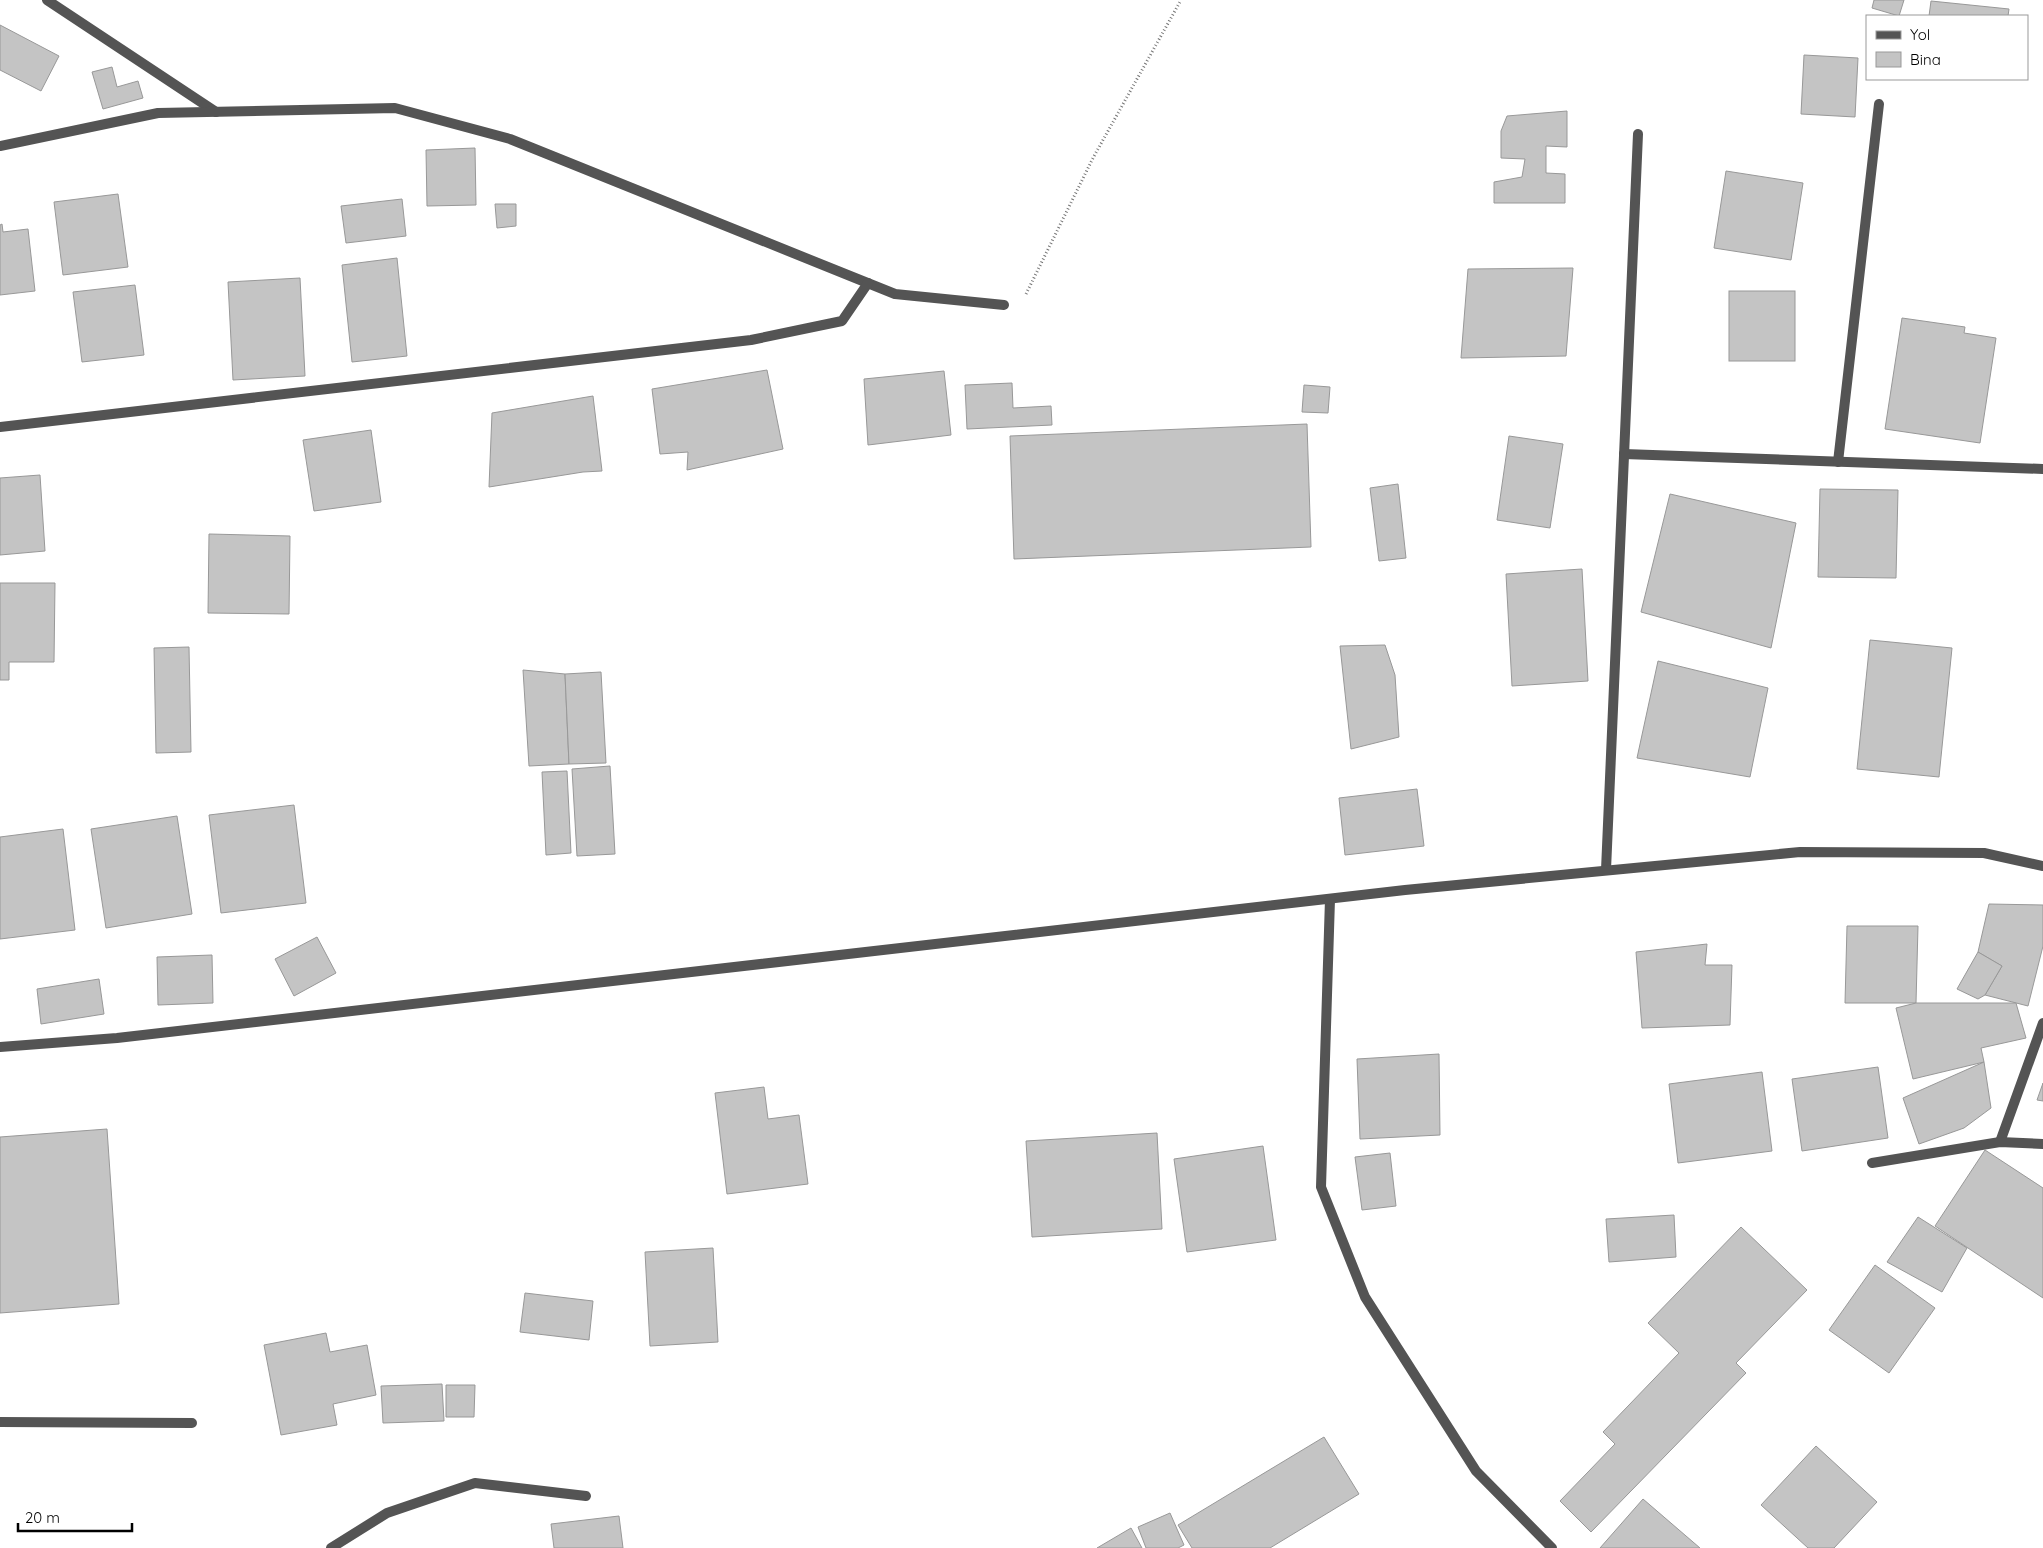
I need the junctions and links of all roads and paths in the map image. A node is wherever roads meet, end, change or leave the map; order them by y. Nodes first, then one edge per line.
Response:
1 (47, 0) edge
2 (1180, 0) edge
3 (1879, 104) dead end
4 (216, 112) junction
5 (1638, 134) dead end
6 (0, 146) edge
7 (868, 283) junction
8 (1004, 306) joint
9 (0, 427) edge
10 (1624, 454) junction
11 (1838, 462) junction
12 (2043, 469) edge
13 (2043, 866) edge
14 (1606, 870) junction
15 (1330, 899) junction
16 (2043, 1024) edge
17 (0, 1047) edge
18 (2000, 1142) junction
19 (2043, 1144) edge
20 (1872, 1163) dead end
21 (0, 1422) edge
22 (192, 1423) dead end
23 (586, 1496) dead end
24 (331, 1548) edge
25 (1552, 1548) edge

1 - 4 street
2 - 8 path
3 - 11 street
4 - 6 street
4 - 7 street
5 - 10 street
7 - 8 street
7 - 9 street
10 - 11 street
10 - 14 street
11 - 12 street
13 - 14 street
14 - 15 street
15 - 17 street
15 - 25 street
16 - 18 street
18 - 19 street
18 - 20 street
21 - 22 street
23 - 24 street

